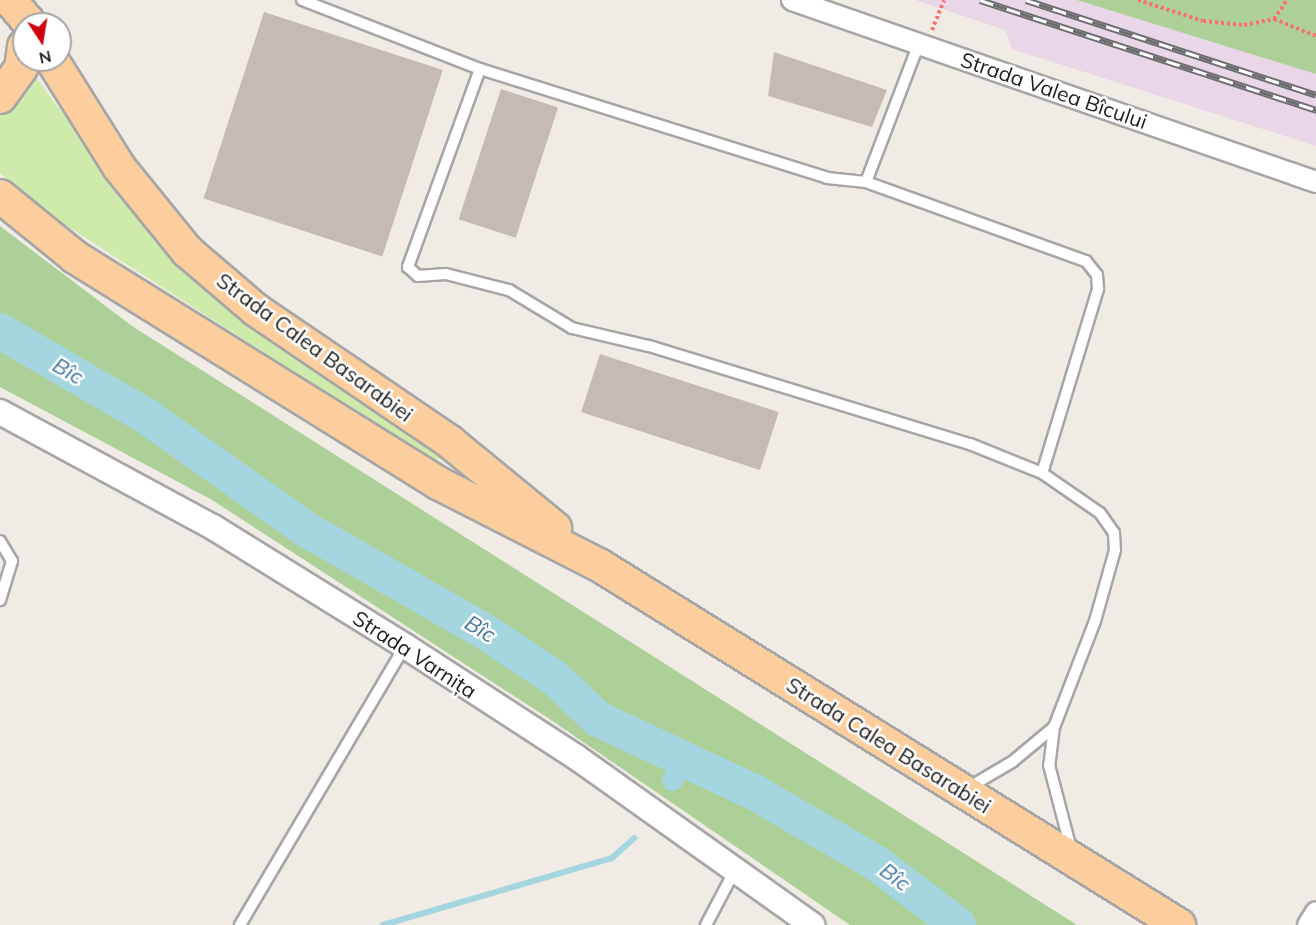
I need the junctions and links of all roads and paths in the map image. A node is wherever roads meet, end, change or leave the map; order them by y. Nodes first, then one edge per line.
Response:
1 (303, 0) edge
2 (792, 0) edge
3 (944, 0) edge
4 (1138, 0) edge
5 (1287, 0) edge
6 (1274, 19) junction
7 (1316, 36) edge
8 (923, 44) junction
9 (480, 69) junction
10 (18, 72) edge
11 (60, 72) edge
12 (0, 97) edge
13 (866, 182) junction
14 (1316, 182) edge
15 (0, 196) edge
16 (0, 412) edge
17 (1042, 473) junction
18 (0, 541) edge
19 (599, 565) junction
20 (0, 600) edge
21 (405, 646) junction
22 (1054, 727) junction
23 (963, 791) junction
24 (1074, 860) junction
25 (734, 872) junction
26 (1316, 912) edge
27 (240, 925) edge
28 (706, 925) edge
29 (812, 925) edge
30 (1179, 925) edge
31 (1308, 925) edge

1 - 9 lane
2 - 8 street, Strada Valea Bîcului
3 - 8 path
4 - 6 path
5 - 6 path
6 - 7 path
8 - 13 lane
8 - 14 street, Strada Valea Bîcului
9 - 13 lane
9 - 17 lane
10 - 12 main road
11 - 19 main road, Strada Calea Basarabiei
13 - 17 lane
15 - 19 main road, Strada Calea Basarabiei
16 - 21 street, Strada Varnița
17 - 22 lane
18 - 20 lane
19 - 23 main road, Strada Calea Basarabiei
21 - 25 street, Strada Varnița
21 - 27 lane
22 - 23 lane
22 - 24 lane
23 - 24 main road, Strada Calea Basarabiei
24 - 30 main road, Strada Calea Basarabiei
25 - 28 lane
25 - 29 street, Strada Varnița
26 - 31 street

